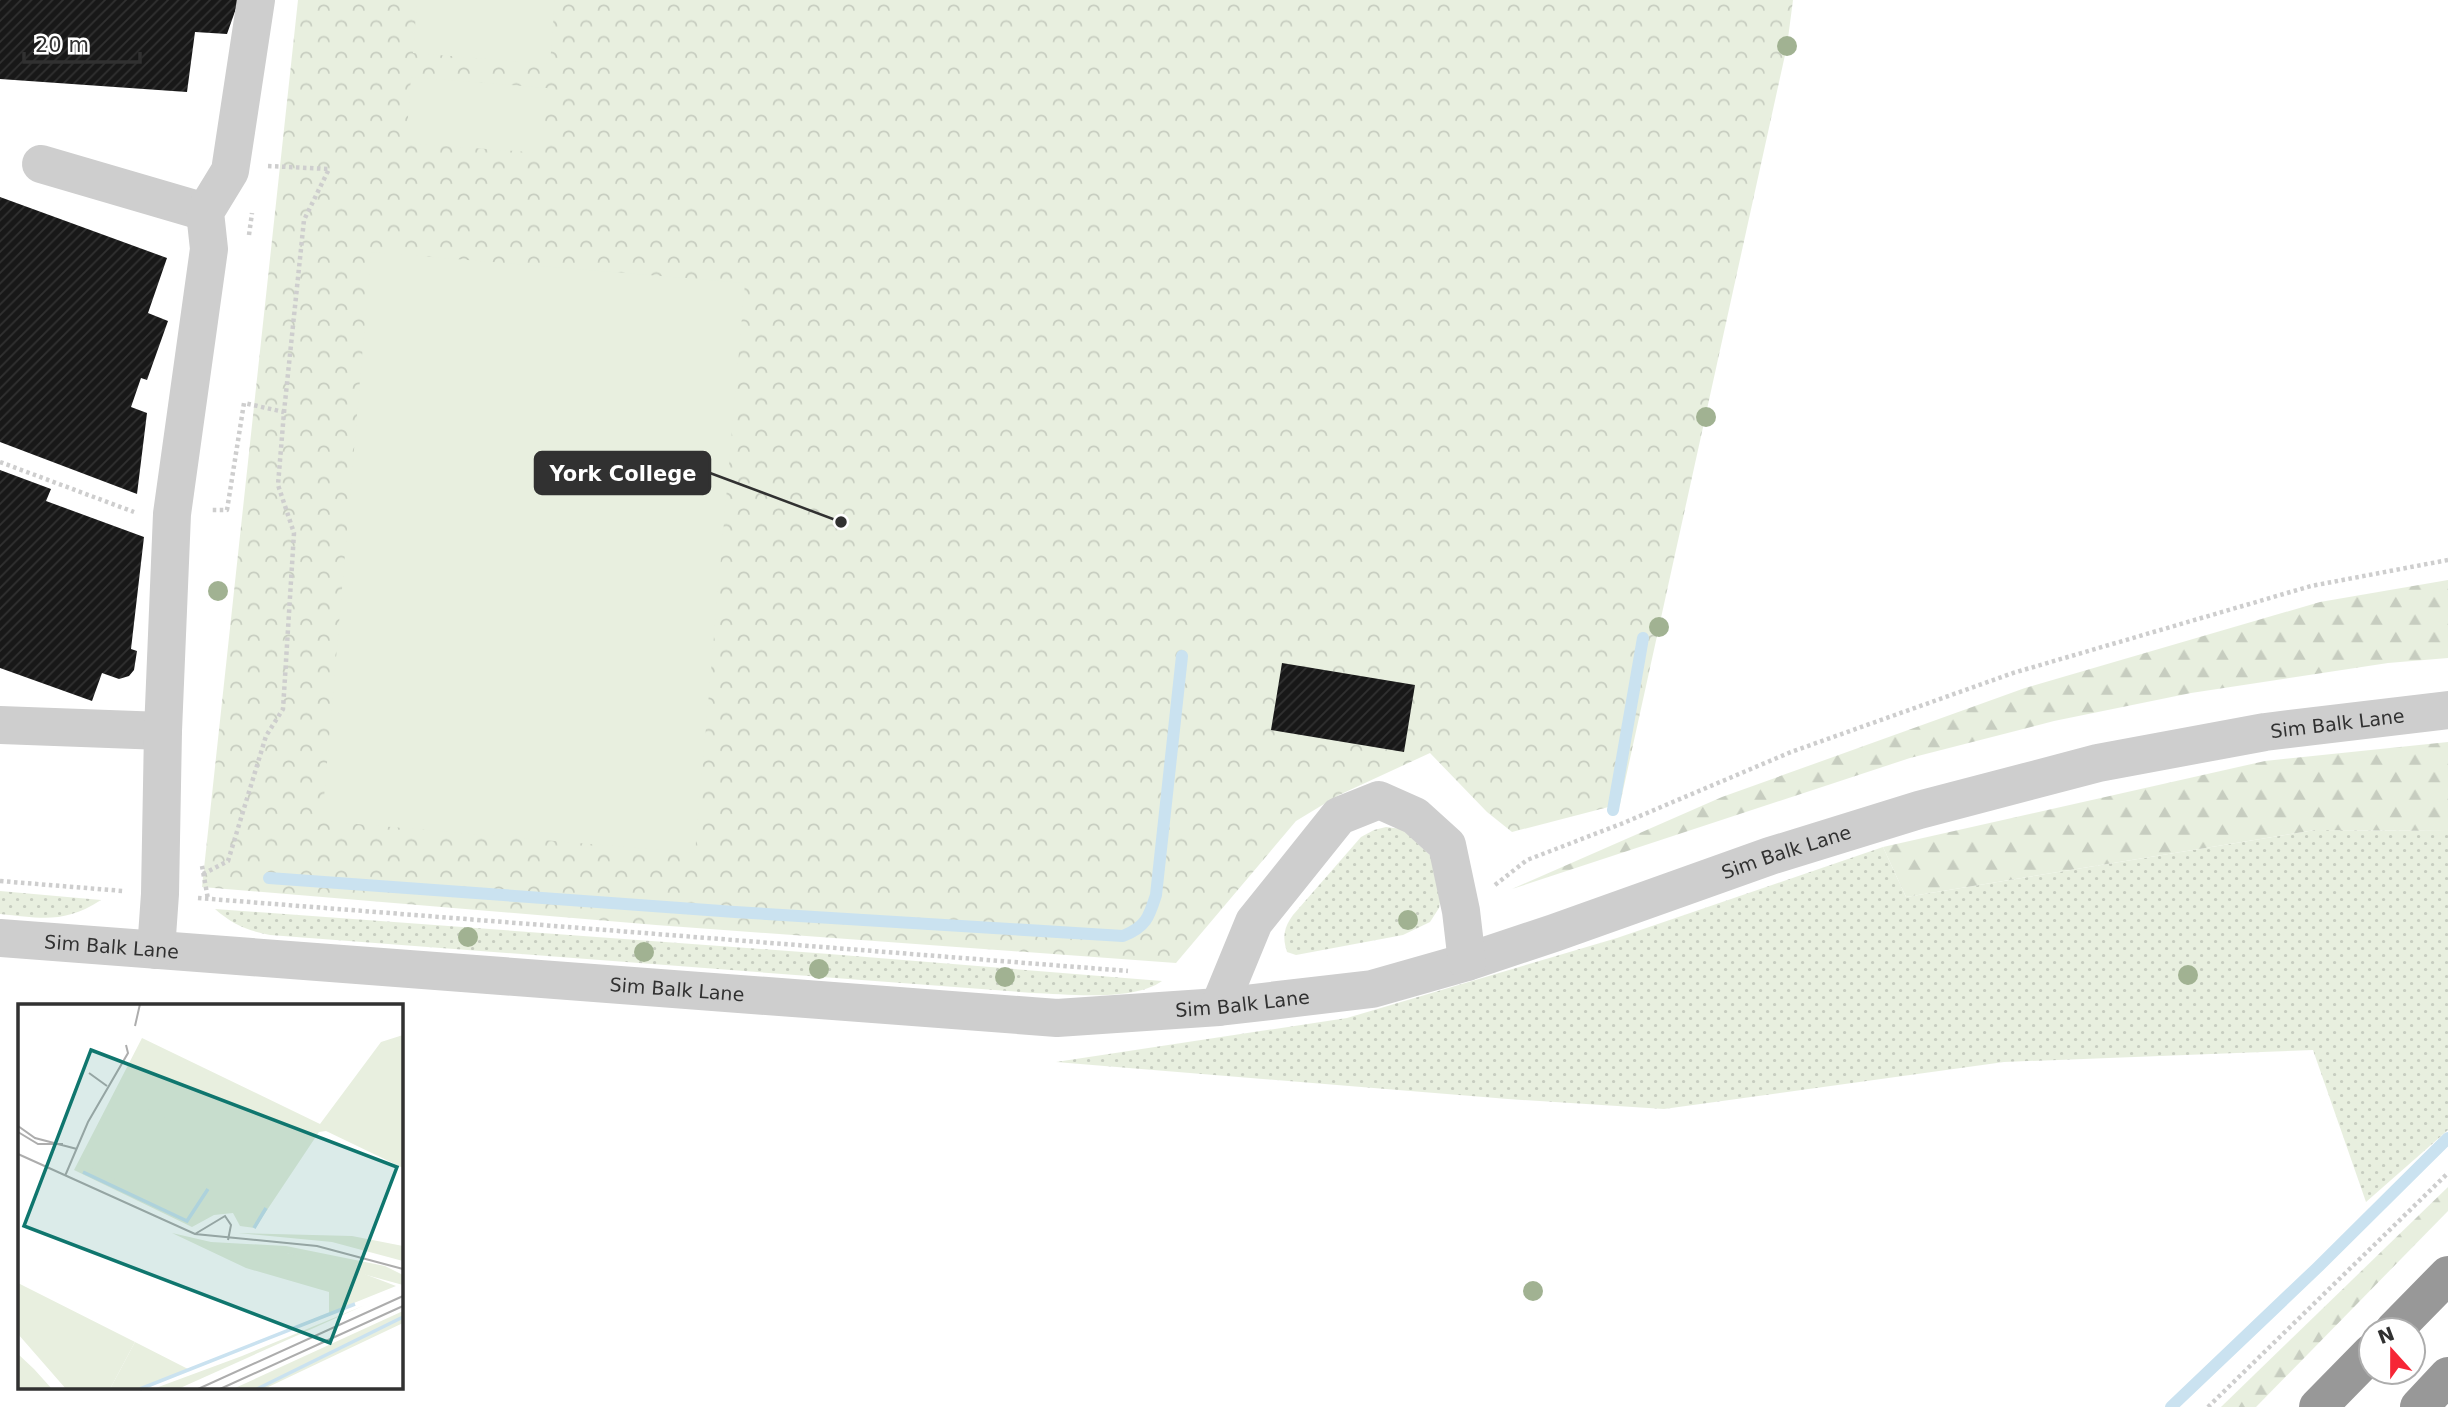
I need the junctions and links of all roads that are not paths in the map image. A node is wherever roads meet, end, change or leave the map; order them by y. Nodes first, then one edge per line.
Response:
1 (256, 0) edge
2 (41, 164) dead end
3 (205, 212) junction
4 (2448, 710) edge
5 (0, 725) edge
6 (73, 727) junction
7 (163, 732) junction
8 (0, 753) edge
9 (0, 938) edge
10 (156, 950) junction
11 (1467, 962) junction
12 (1219, 1007) junction
13 (2448, 1275) edge
14 (2408, 1316) edge
15 (2357, 1367) edge
16 (2448, 1376) edge
17 (2318, 1407) edge
18 (2419, 1407) edge

1 - 3 street
2 - 3 street
3 - 7 street
4 - 11 street, Sim Balk Lane
5 - 6 street
6 - 7 street
6 - 8 street
7 - 10 street
9 - 10 street, Sim Balk Lane
10 - 12 street, Sim Balk Lane
11 - 12 street, Sim Balk Lane
11 - 12 street
13 - 14 highway
15 - 17 highway
16 - 18 highway

